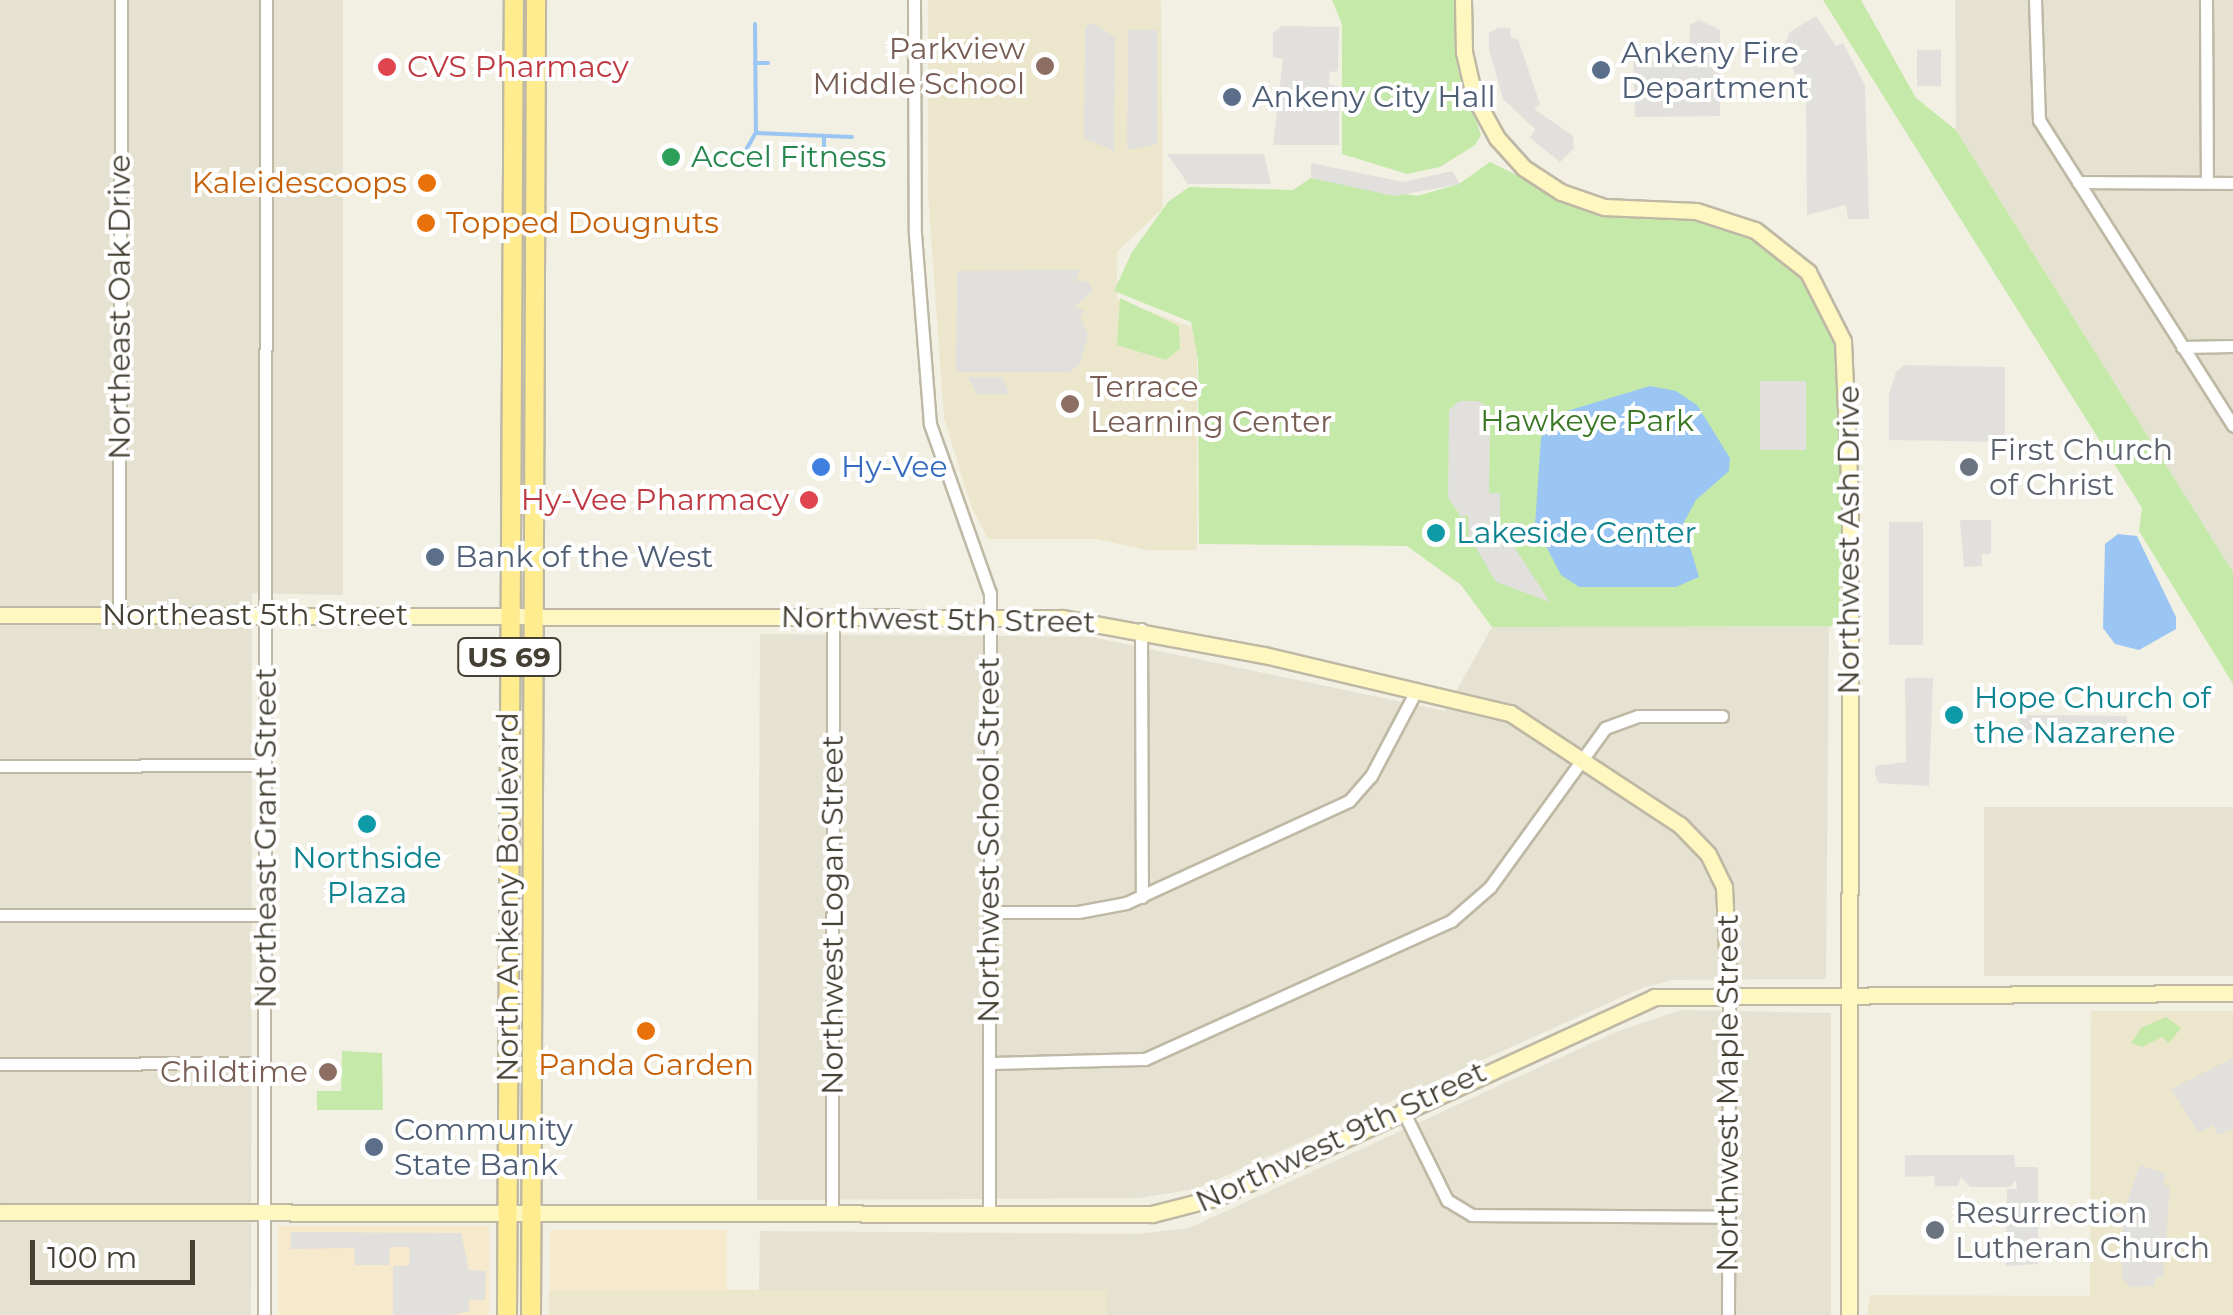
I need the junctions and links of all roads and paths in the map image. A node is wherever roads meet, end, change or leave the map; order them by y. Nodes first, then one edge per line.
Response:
1 (121, 0) edge
2 (266, 0) edge
3 (514, 0) edge
4 (536, 0) edge
5 (914, 0) edge
6 (1464, 0) edge
7 (2035, 0) edge
8 (2206, 0) edge
9 (2078, 182) junction
10 (2206, 182) junction
11 (2233, 182) edge
12 (2182, 346) junction
13 (2233, 346) edge
14 (2233, 426) edge
15 (0, 615) edge
16 (119, 615) junction
17 (267, 615) junction
18 (510, 615) junction
19 (531, 615) junction
20 (833, 618) junction
21 (990, 619) junction
22 (1141, 630) junction
23 (1416, 689) junction
24 (1722, 716) dead end
25 (1583, 757) junction
26 (265, 765) junction
27 (0, 766) edge
28 (1142, 897) junction
29 (990, 912) junction
30 (0, 916) edge
31 (266, 916) junction
32 (1729, 993) junction
33 (1849, 993) junction
34 (2233, 993) edge
35 (264, 1063) junction
36 (989, 1063) junction
37 (0, 1064) edge
38 (1402, 1110) junction
39 (264, 1211) junction
40 (0, 1212) edge
41 (519, 1212) junction
42 (832, 1212) junction
43 (989, 1213) junction
44 (1729, 1218) junction
45 (264, 1315) edge
46 (507, 1315) edge
47 (531, 1315) edge
48 (1728, 1315) edge
49 (1849, 1315) edge

1 - 16 street, Northeast Oak Drive
2 - 17 street, Northeast Grant Street
3 - 18 main road, North Ankeny Boulevard / US 69
4 - 19 main road, North Ankeny Boulevard / US 69
5 - 21 street, Northwest School Street
6 - 33 street, Northwest Ash Drive
7 - 9 street
8 - 10 street
9 - 10 street
9 - 12 street
10 - 11 street
12 - 13 street
12 - 14 street
15 - 16 street, Northeast 5th Street
16 - 17 street, Northeast 5th Street
17 - 18 street, Northeast 5th Street
17 - 26 street, Northeast Grant Street
18 - 19 street, Northwest 5th Street
18 - 41 main road, North Ankeny Boulevard / US 69
19 - 20 street, Northwest 5th Street
19 - 41 main road, North Ankeny Boulevard / US 69
20 - 21 street, Northwest 5th Street
20 - 42 street, Northwest Logan Street
21 - 22 street, Northwest 5th Street
21 - 29 street, Northwest School Street
22 - 23 street, Northwest 5th Street
22 - 28 street
23 - 25 street, Northwest 5th Street
23 - 28 street
24 - 25 street
25 - 32 street, Northwest Maple Street
25 - 36 street
26 - 27 street
26 - 31 street, Northeast Grant Street
28 - 29 street
29 - 36 street, Northwest School Street
30 - 31 street
31 - 35 street, Northeast Grant Street
32 - 33 street, Northwest 9th Street
32 - 38 street, Northwest 9th Street
32 - 44 street, Northwest Maple Street
33 - 34 street, Northwest 9th Street
33 - 49 street, Northwest Ash Drive
35 - 37 street
35 - 39 street, Northeast Grant Street
36 - 43 street, Northwest School Street
38 - 43 street, Northwest 9th Street
38 - 44 street
39 - 40 street, Northwest 9th Street
39 - 41 street, Northwest 9th Street
39 - 45 street, Northeast Grant Street
41 - 42 street, Northwest 9th Street
41 - 46 main road, North Ankeny Boulevard / US 69
41 - 47 main road, North Ankeny Boulevard / US 69
42 - 43 street, Northwest 9th Street
44 - 48 street, Northwest Maple Street

